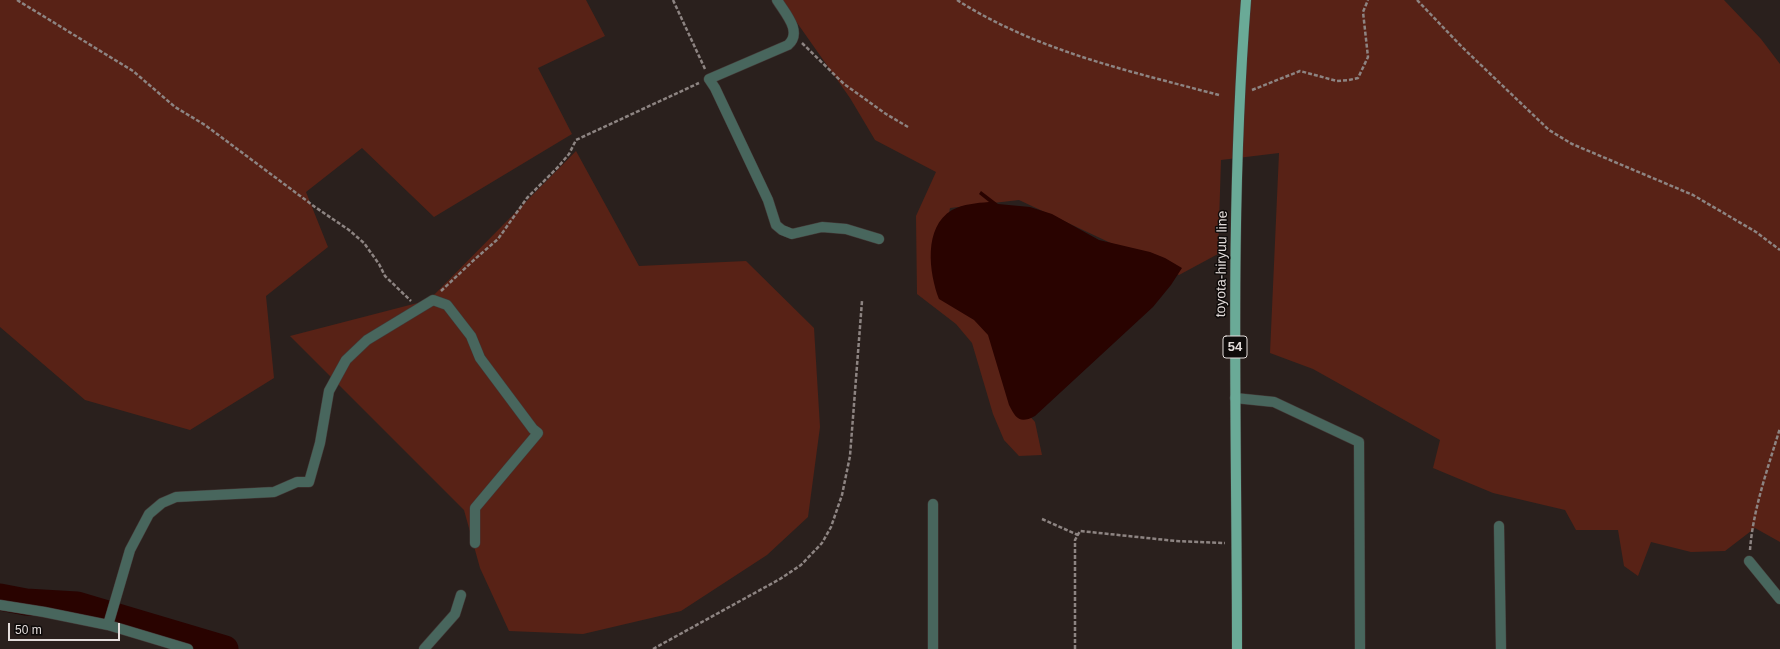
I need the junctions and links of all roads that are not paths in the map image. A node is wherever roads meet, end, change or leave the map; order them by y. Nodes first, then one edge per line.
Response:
1 (776, 0) edge
2 (1246, 0) edge
3 (878, 239) dead end
4 (1235, 398) junction
5 (933, 504) dead end
6 (1499, 526) dead end
7 (475, 543) dead end
8 (1749, 561) road end
9 (461, 594) dead end
10 (1780, 598) edge
11 (0, 605) edge
12 (108, 625) junction
13 (188, 649) edge
14 (424, 649) edge
15 (933, 649) edge
16 (1237, 649) edge
17 (1360, 649) edge
18 (1502, 649) edge

1 - 3 street
2 - 4 main road, toyota-hiryuu line / 54
4 - 16 main road, toyota-hiryuu line / 54
4 - 17 street
5 - 15 street
6 - 18 street
7 - 12 street
8 - 10 street
9 - 14 street
11 - 12 street
12 - 13 street

